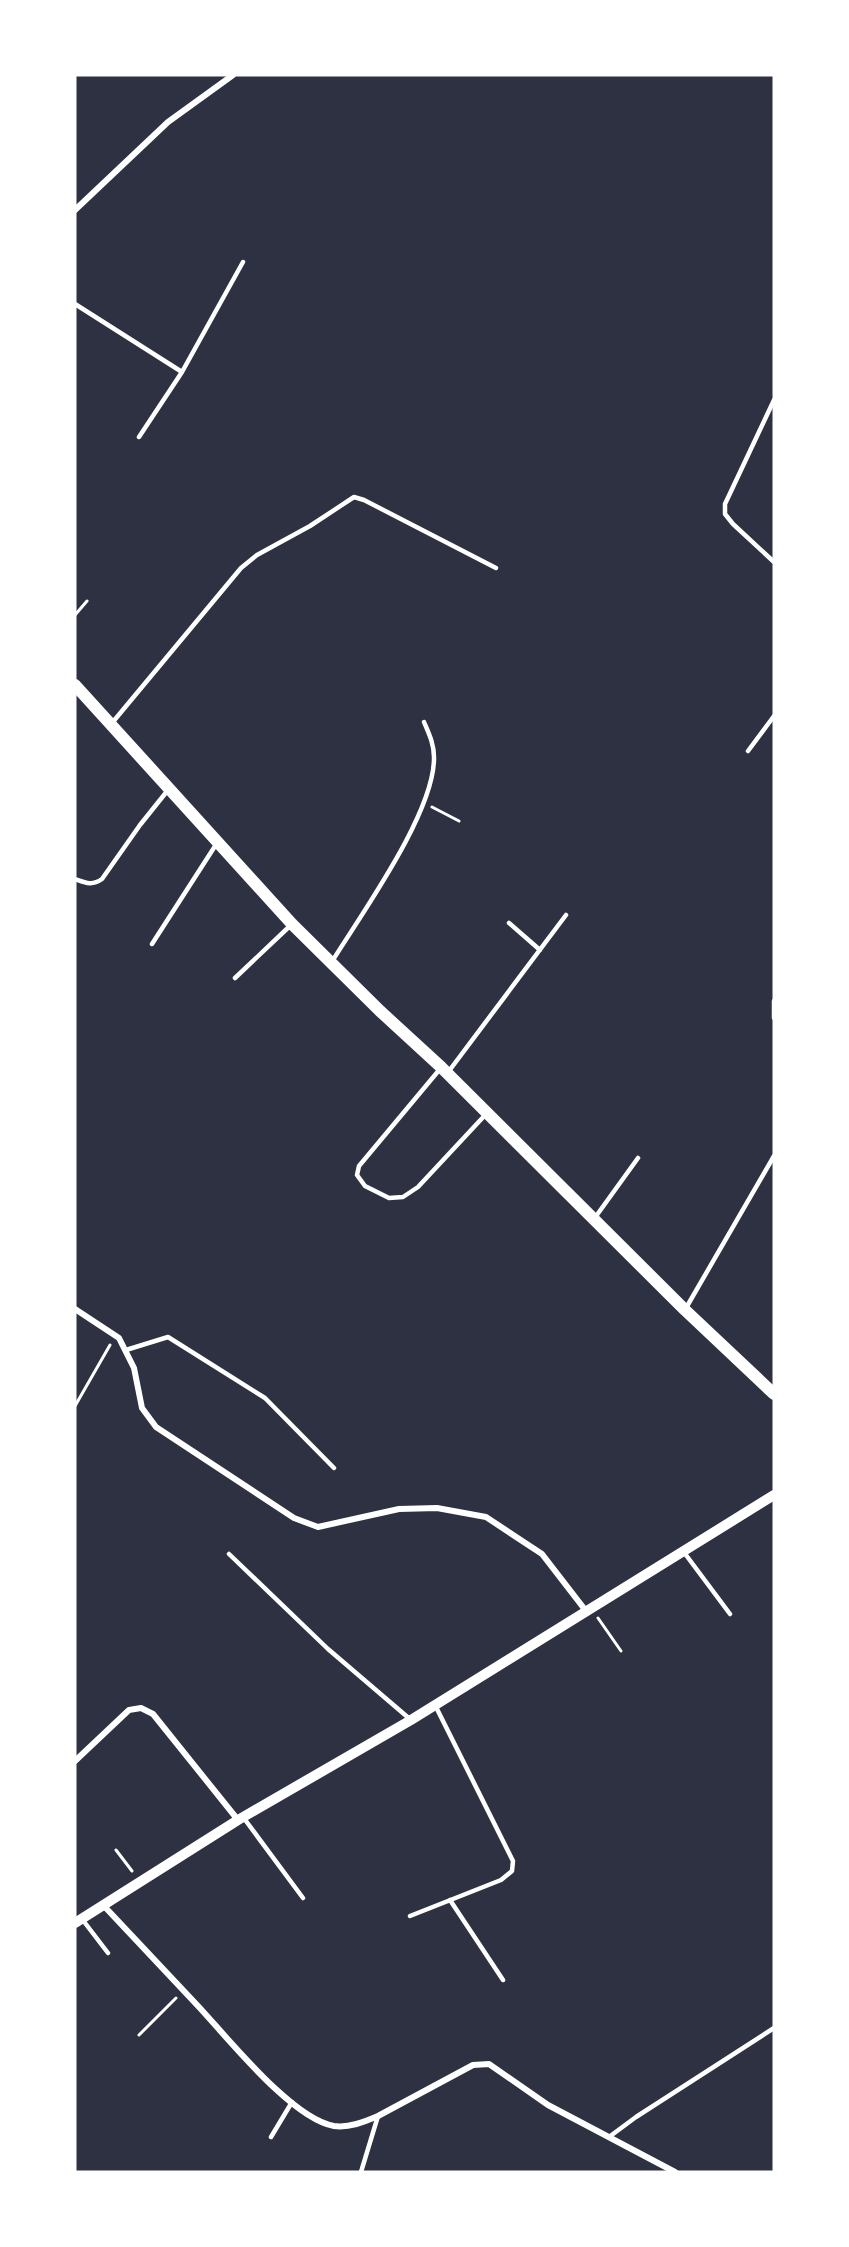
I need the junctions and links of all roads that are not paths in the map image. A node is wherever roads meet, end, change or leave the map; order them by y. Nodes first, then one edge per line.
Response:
1 (233, 75) edge
2 (75, 210) edge
3 (243, 262) dead end
4 (75, 304) edge
5 (182, 372) junction
6 (774, 400) edge
7 (139, 437) dead end
8 (774, 562) edge
9 (496, 568) dead end
10 (75, 685) edge
11 (774, 716) edge
12 (424, 722) dead end
13 (111, 725) junction
14 (748, 751) dead end
15 (168, 790) junction
16 (217, 843) junction
17 (75, 879) edge
18 (566, 915) dead end
19 (508, 923) dead end
20 (292, 924) junction
21 (152, 944) dead end
22 (540, 950) junction
23 (331, 963) junction
24 (235, 978) dead end
25 (774, 1001) edge
26 (774, 1018) edge
27 (444, 1070) junction
28 (487, 1113) junction
29 (774, 1156) edge
30 (638, 1158) dead end
31 (593, 1219) junction
32 (75, 1309) edge
33 (685, 1310) junction
34 (126, 1350) junction
35 (774, 1394) edge
36 (334, 1468) dead end
37 (774, 1495) edge
38 (683, 1551) junction
39 (229, 1554) dead end
40 (589, 1609) junction
41 (730, 1614) dead end
42 (435, 1705) junction
43 (411, 1720) junction
44 (75, 1761) edge
45 (241, 1818) junction
46 (303, 1898) dead end
47 (450, 1900) junction
48 (104, 1906) junction
49 (410, 1916) dead end
50 (78, 1921) edge
51 (108, 1953) dead end
52 (503, 1980) dead end
53 (774, 2028) edge
54 (292, 2102) junction
55 (378, 2116) junction
56 (271, 2137) dead end
57 (609, 2137) junction
58 (361, 2172) edge
59 (675, 2172) edge

1 - 2 street
3 - 5 lane
4 - 5 lane
5 - 7 lane
6 - 8 lane
9 - 13 lane
10 - 13 main road
11 - 14 lane
12 - 23 lane
13 - 15 main road
15 - 16 main road
15 - 17 lane
16 - 20 main road
16 - 21 lane
18 - 22 lane
19 - 22 lane
20 - 23 main road
20 - 24 lane
22 - 27 lane
23 - 27 main road
25 - 26 lane
27 - 28 main road
27 - 28 lane
28 - 31 main road
29 - 33 lane
30 - 31 lane
31 - 33 main road
32 - 34 street
33 - 35 main road
34 - 36 lane
34 - 40 street
37 - 38 street
38 - 40 street
38 - 41 lane
39 - 43 lane
40 - 42 street
42 - 43 street
42 - 47 lane
43 - 45 street
44 - 45 street
45 - 46 lane
45 - 48 street
47 - 49 lane
47 - 52 lane
48 - 50 street
48 - 54 street
50 - 51 lane
53 - 57 lane
54 - 55 street
54 - 56 lane
55 - 57 street
55 - 58 lane
57 - 59 street

